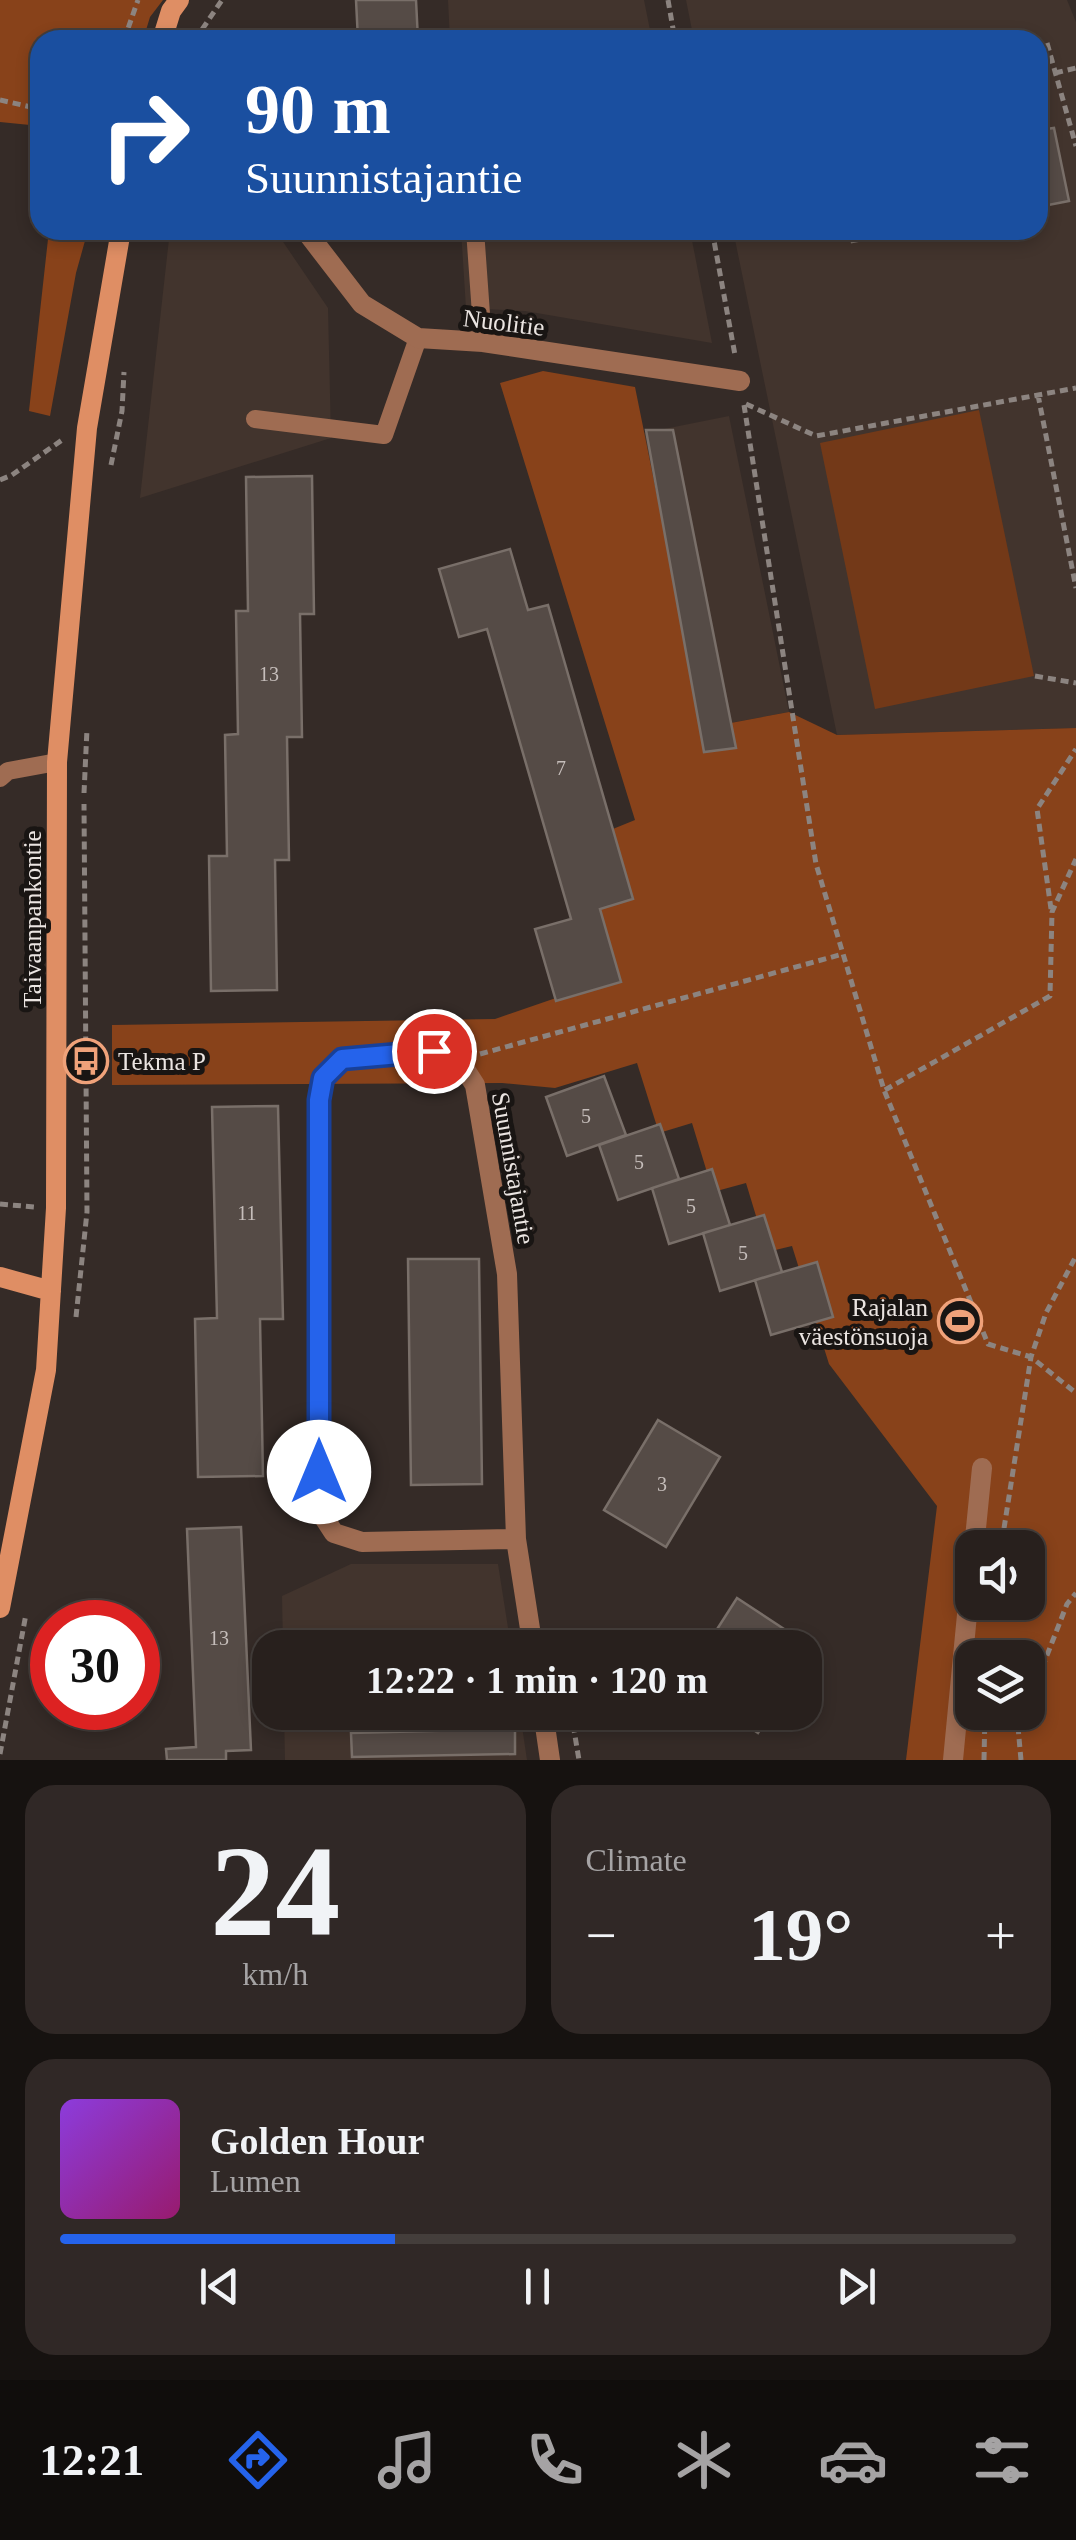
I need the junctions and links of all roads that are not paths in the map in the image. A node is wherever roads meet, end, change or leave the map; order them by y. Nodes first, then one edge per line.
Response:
1 (180, 0) edge
2 (165, 30) edge
3 (119, 240) edge
4 (314, 240) edge
5 (476, 240) edge
6 (418, 338) junction
7 (483, 342) junction
8 (742, 392) road end
9 (255, 419) dead end
10 (57, 762) junction
11 (0, 778) edge
12 (0, 1278) edge
13 (50, 1291) junction
14 (982, 1468) dead end
15 (976, 1530) edge
16 (516, 1539) junction
17 (0, 1608) edge
18 (967, 1620) edge
19 (530, 1630) edge
20 (545, 1730) edge
21 (550, 1760) edge
22 (953, 1760) edge

1 - 2 street
3 - 10 street, Taivaanpankontie
4 - 6 street, Nuolitie
5 - 7 lane
6 - 7 street, Nuolitie
6 - 9 lane
7 - 8 street, Nuolitie
10 - 11 lane
10 - 13 street, Taivaanpankontie
12 - 13 street
13 - 17 street, Taivaanpankontie
14 - 15 street
16 - 16 street, Suunnistajantie
16 - 19 street, Suunnistajantie
18 - 22 street
20 - 21 street

